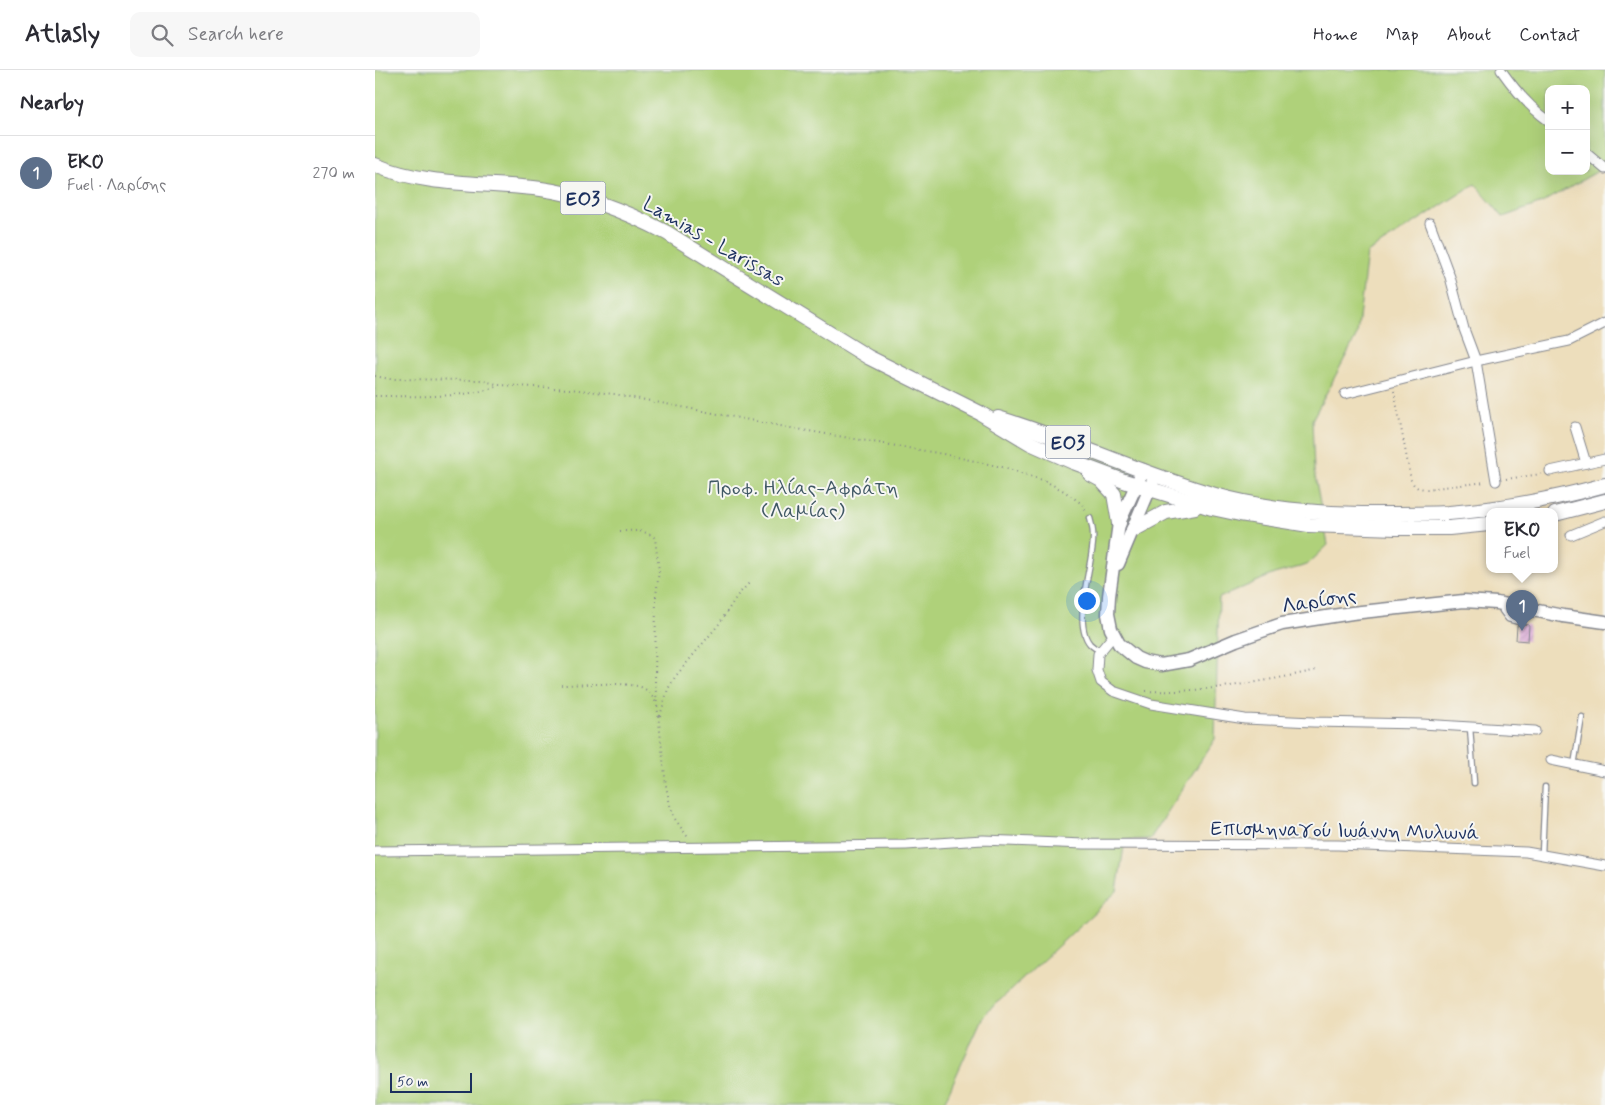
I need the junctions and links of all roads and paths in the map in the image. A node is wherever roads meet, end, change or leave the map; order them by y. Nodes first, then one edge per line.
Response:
1 (1501, 70) edge
2 (1545, 118) edge
3 (1590, 157) edge
4 (375, 165) edge
5 (1605, 169) edge
6 (1430, 223) dead end
7 (1605, 323) edge
8 (1476, 361) junction
9 (375, 376) edge
10 (1392, 382) junction
11 (500, 385) junction
12 (1345, 394) dead end
13 (375, 396) edge
14 (980, 413) junction
15 (1575, 427) dead end
16 (1605, 459) edge
17 (1073, 462) junction
18 (1585, 463) junction
19 (1550, 471) joint
20 (1149, 473) junction
21 (1496, 481) junction
22 (1605, 485) edge
23 (1143, 487) junction
24 (1605, 501) edge
25 (1212, 508) junction
26 (1493, 508) edge
27 (1486, 509) edge
28 (1558, 513) edge
29 (1090, 518) joint
30 (1605, 521) edge
31 (1119, 523) junction
32 (1486, 524) edge
33 (1133, 530) junction
34 (619, 531) dead end
35 (1571, 535) dead end
36 (1112, 578) junction
37 (751, 581) dead end
38 (1502, 611) dead end
39 (1527, 617) dead end
40 (1605, 622) edge
41 (1113, 636) junction
42 (1100, 650) junction
43 (1317, 670) dead end
44 (561, 685) dead end
45 (1139, 690) dead end
46 (657, 704) junction
47 (1582, 717) dead end
48 (659, 718) junction
49 (1470, 727) junction
50 (1535, 731) dead end
51 (1551, 760) dead end
52 (1573, 765) junction
53 (1605, 771) edge
54 (1474, 783) dead end
55 (1545, 787) dead end
56 (692, 846) junction
57 (375, 851) edge
58 (1542, 854) junction
59 (1605, 866) edge

1 - 2 street
3 - 5 street
4 - 14 main road, Lamias - Larissas / ΕΟ3
6 - 8 street
7 - 8 street
8 - 10 street
8 - 21 street
9 - 11 path
10 - 12 street
10 - 21 path
11 - 13 path
11 - 29 path
14 - 17 main road, Lamias - Larissas / ΕΟ3
14 - 20 main road, Lamias - Larissas / ΕΟ3
15 - 18 street
16 - 18 street
17 - 23 main road
17 - 31 main road, ΕΟ3
18 - 19 street
19 - 21 path
20 - 23 main road, ΕΟ3
20 - 27 main road, Lamias - Larissas
22 - 26 main road, Lamias - Larissas
23 - 25 main road
23 - 31 main road, ΕΟ3
23 - 33 main road, ΕΟ3
24 - 28 main road
25 - 32 main road
25 - 33 main road
29 - 42 lane
30 - 35 street
31 - 36 main road, ΕΟ3
33 - 36 main road, ΕΟ3
34 - 46 path
36 - 41 main road, ΕΟ3
37 - 48 path
38 - 39 lane
40 - 41 main road, Λαρίσης
41 - 42 street
42 - 49 street
43 - 45 path
44 - 46 path
46 - 48 path
47 - 52 lane
48 - 56 path
49 - 50 street
49 - 54 lane
51 - 52 street
52 - 53 street
55 - 58 lane
56 - 57 street, Επισμηναγού Ιωάννη Μυλωνά
56 - 58 street, Επισμηναγού Ιωάννη Μυλωνά
58 - 59 street, Επισμηναγού Ιωάννη Μυλωνά

